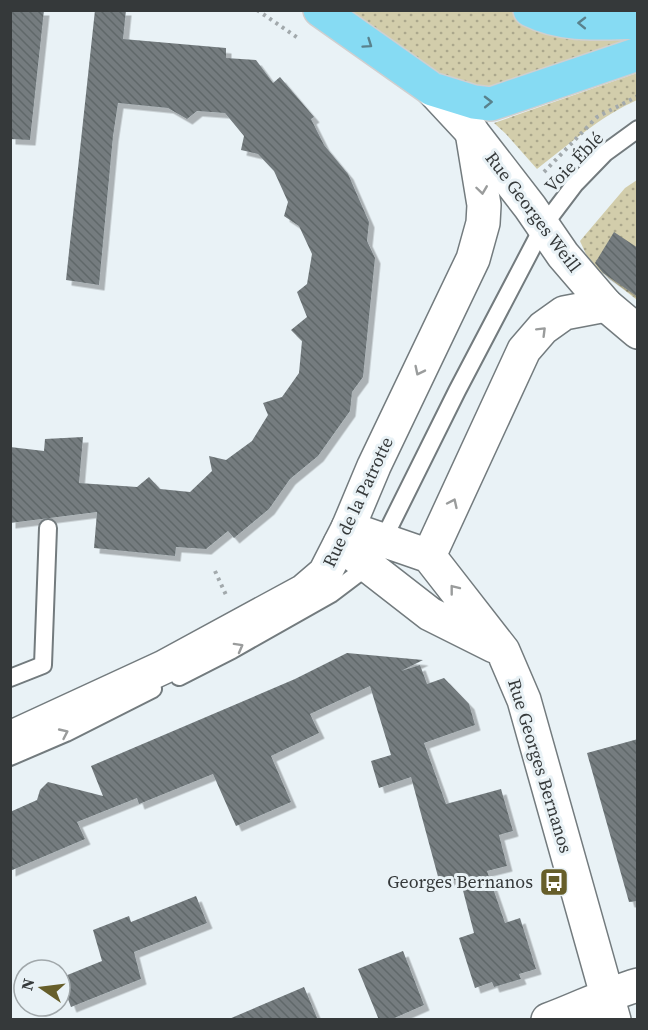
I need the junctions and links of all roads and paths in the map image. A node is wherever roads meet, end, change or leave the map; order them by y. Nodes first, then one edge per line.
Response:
1 (257, 10) edge
2 (320, 10) edge
3 (530, 10) edge
4 (638, 22) edge
5 (302, 41) dead end
6 (638, 54) edge
7 (432, 89) junction
8 (638, 96) edge
9 (638, 129) edge
10 (472, 132) junction
11 (518, 190) junction
12 (544, 225) junction
13 (606, 305) junction
14 (638, 332) edge
15 (48, 528) dead end
16 (344, 536) junction
17 (375, 553) junction
18 (429, 556) junction
19 (503, 651) junction
20 (10, 678) edge
21 (10, 738) edge
22 (10, 757) edge
23 (638, 986) edge
24 (611, 1008) edge
25 (548, 1020) edge

1 - 5 path
2 -> 7 main road
4 -> 3 main road
7 -> 6 main road
7 - 10 street, Rue Georges Weill
8 - 11 path
9 - 12 lane, Voie Éblé
10 - 11 street, Rue Georges Weill
10 -> 16 street, Rue de la Patrotte
11 - 12 street, Rue Georges Weill
12 - 13 street, Rue Georges Weill
12 - 17 lane, Rue de la Patrotte
13 - 14 street, Rue Georges Weill
18 -> 13 street
15 - 20 lane
16 - 17 street
16 - 21 street, Rue de la Patrotte
17 - 18 street
17 - 19 street
22 -> 17 lane, Rue de la Patrotte
19 -> 18 street, Rue Georges Bernanos
19 - 24 street, Rue Georges Bernanos
23 - 24 street
24 - 25 street

